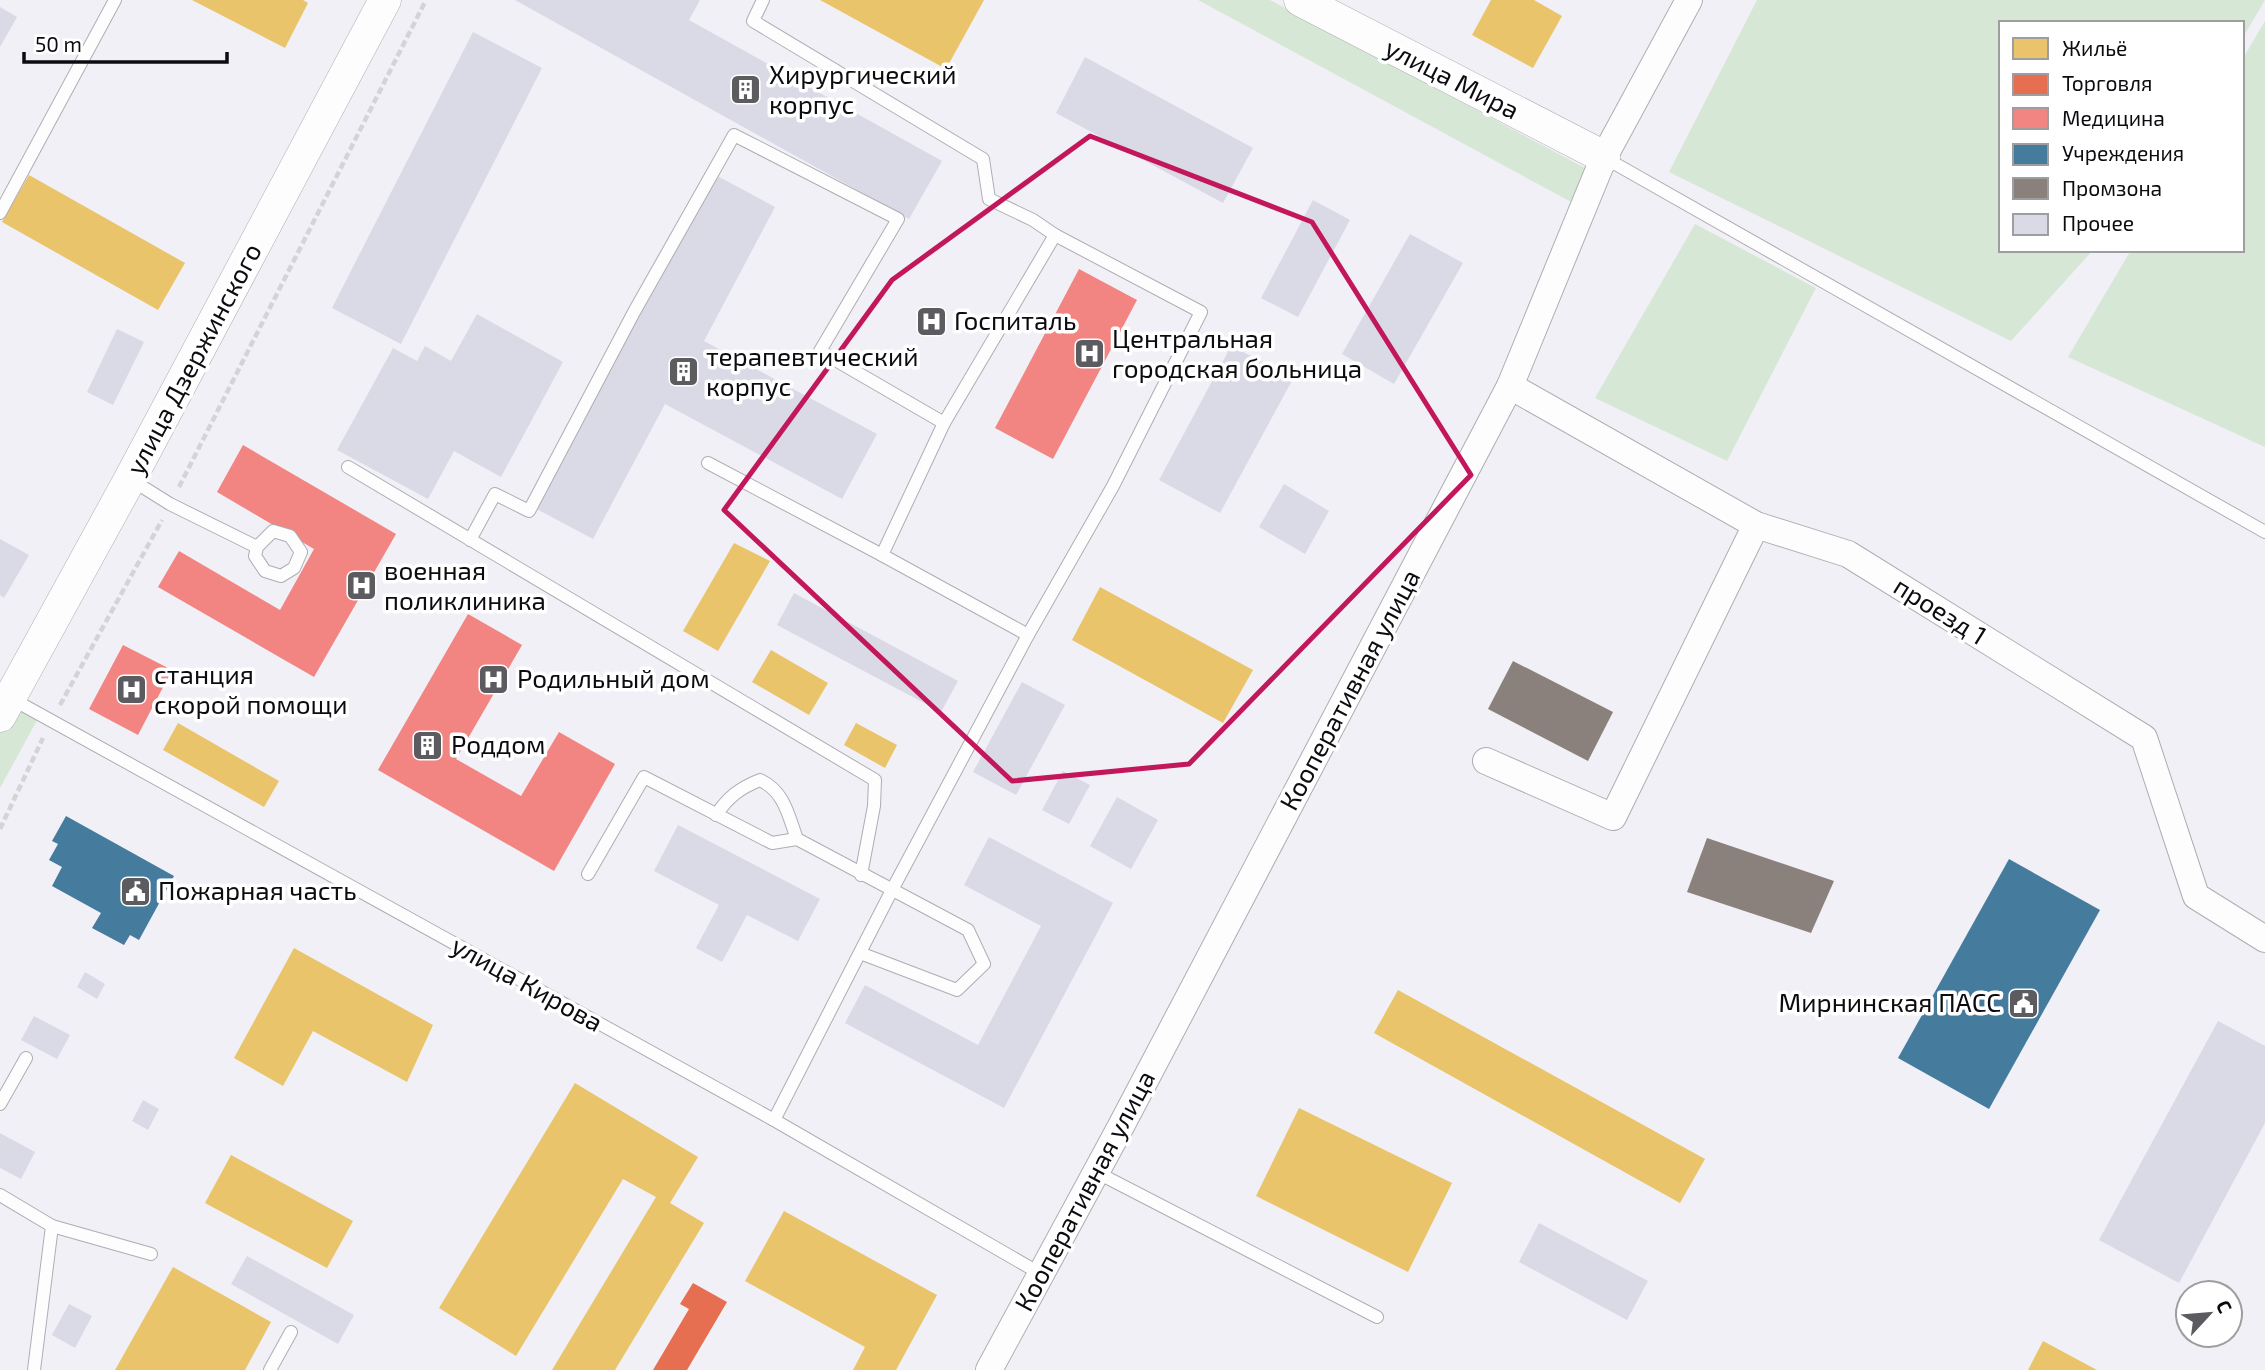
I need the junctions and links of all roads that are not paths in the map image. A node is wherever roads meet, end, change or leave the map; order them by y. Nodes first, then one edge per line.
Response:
1 (115, 0) edge
2 (385, 0) edge
3 (763, 0) edge
4 (1300, 0) edge
5 (1689, 0) edge
6 (1604, 158) junction
7 (0, 213) edge
8 (1055, 235) junction
9 (1510, 386) junction
10 (944, 423) junction
11 (708, 463) dead end
12 (348, 467) dead end
13 (130, 479) junction
14 (1756, 525) junction
15 (2265, 532) edge
16 (470, 540) junction
17 (257, 547) dead end
18 (882, 555) junction
19 (1028, 635) junction
20 (5, 707) edge
21 (1486, 761) dead end
22 (716, 815) junction
23 (797, 839) junction
24 (588, 874) dead end
25 (861, 875) junction
26 (892, 890) junction
27 (2265, 939) edge
28 (860, 953) junction
29 (26, 1058) dead end
30 (0, 1104) edge
31 (774, 1120) junction
32 (1096, 1172) junction
33 (0, 1195) edge
34 (52, 1226) junction
35 (151, 1254) dead end
36 (1041, 1274) junction
37 (1377, 1317) dead end
38 (291, 1332) dead end
39 (34, 1370) edge
40 (270, 1370) edge
41 (989, 1370) edge

1 - 7 lane
2 - 13 street, улица Дзержинского
3 - 8 lane
4 - 6 street, улица Мира
5 - 6 street, Кооперативная улица
6 - 9 street, Кооперативная улица
6 - 15 lane
8 - 10 lane
8 - 19 lane
9 - 14 street, проезд 1
9 - 32 street, Кооперативная улица
10 - 16 lane
10 - 18 lane
11 - 18 lane
12 - 16 lane
13 - 17 lane
13 - 20 street, улица Дзержинского
14 - 21 street
14 - 27 street, проезд 1
16 - 25 lane
18 - 19 lane
19 - 26 lane
20 - 31 lane, улица Кирова
22 - 23 lane
22 - 23 lane
22 - 24 lane
23 - 25 lane
25 - 26 lane
26 - 28 lane
26 - 28 lane
28 - 31 lane
29 - 30 lane
31 - 36 lane, улица Кирова
32 - 36 street, Кооперативная улица
32 - 37 lane
33 - 34 lane
34 - 35 lane
34 - 39 lane
36 - 41 street, Кооперативная улица
38 - 40 lane

